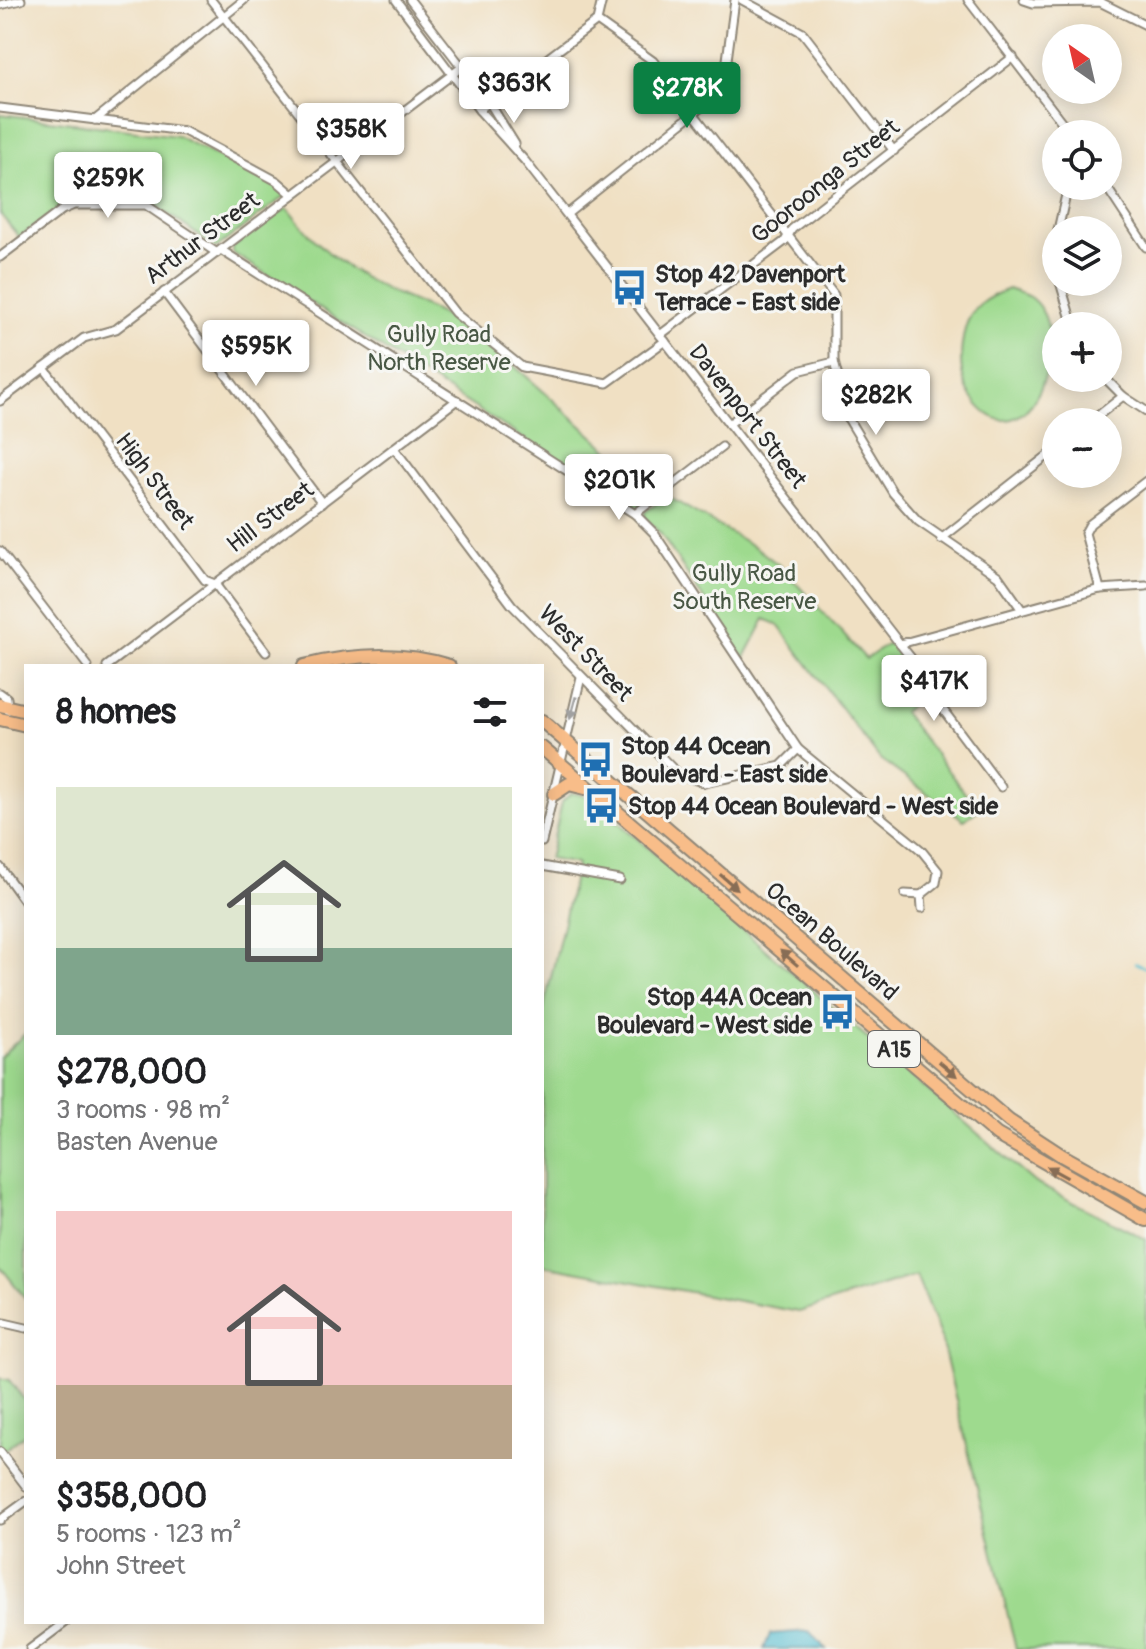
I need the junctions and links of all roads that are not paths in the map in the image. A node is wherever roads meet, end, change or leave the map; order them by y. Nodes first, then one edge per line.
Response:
1 (21, 0) edge
2 (211, 0) edge
3 (244, 0) edge
4 (396, 0) edge
5 (410, 0) edge
6 (602, 0) edge
7 (735, 0) edge
8 (742, 0) edge
9 (968, 0) edge
10 (1024, 0) edge
11 (1100, 1) edge
12 (0, 5) edge
13 (224, 16) junction
14 (597, 21) junction
15 (1146, 25) edge
16 (1013, 57) junction
17 (462, 67) junction
18 (453, 75) junction
19 (489, 102) junction
20 (0, 108) edge
21 (479, 110) junction
22 (695, 115) junction
23 (95, 120) junction
24 (1060, 120) edge
25 (894, 151) junction
26 (525, 161) junction
27 (338, 162) junction
28 (293, 195) junction
29 (1115, 200) edge
30 (567, 214) junction
31 (788, 236) junction
32 (1146, 247) edge
33 (219, 252) junction
34 (0, 257) edge
35 (164, 292) junction
36 (663, 338) junction
37 (834, 362) junction
38 (44, 368) junction
39 (1119, 392) edge
40 (1123, 396) junction
41 (457, 400) junction
42 (0, 401) edge
43 (1108, 408) edge
44 (1146, 411) edge
45 (729, 424) junction
46 (722, 447) dead end
47 (394, 448) junction
48 (1042, 460) edge
49 (1146, 481) edge
50 (322, 503) junction
51 (635, 514) junction
52 (941, 539) junction
53 (0, 551) edge
54 (215, 584) junction
55 (1146, 586) edge
56 (1100, 589) junction
57 (1022, 610) junction
58 (900, 644) junction
59 (266, 652) dead end
60 (910, 657) junction
61 (86, 664) edge
62 (110, 664) edge
63 (315, 664) edge
64 (441, 664) edge
65 (581, 677) junction
66 (923, 683) junction
67 (0, 693) edge
68 (24, 711) edge
69 (3, 713) edge
70 (544, 723) edge
71 (24, 724) edge
72 (565, 739) junction
73 (798, 749) junction
74 (544, 750) edge
75 (561, 763) junction
76 (1001, 787) dead end
77 (554, 794) junction
78 (604, 801) junction
79 (670, 831) junction
80 (544, 834) edge
81 (679, 864) junction
82 (544, 866) edge
83 (0, 867) edge
84 (620, 880) dead end
85 (905, 894) dead end
86 (921, 895) junction
87 (24, 900) edge
88 (922, 908) dead end
89 (1146, 1202) edge
90 (1146, 1220) edge
91 (0, 1322) edge
92 (24, 1328) edge
93 (0, 1452) edge
94 (24, 1483) edge
95 (24, 1502) edge
96 (0, 1520) edge
97 (63, 1624) edge
98 (30, 1649) edge

1 - 12 street
2 - 13 street, Gooroonga Street
3 - 13 street
4 - 18 street
5 - 17 street
6 - 14 street
7 - 22 street
8 - 25 street
9 - 16 street
10 - 11 street
11 - 15 street
13 - 23 street
13 - 27 street, Gooroonga Street
14 - 19 street
14 - 22 street
16 - 24 street
16 - 25 street, Gooroonga Street
17 - 18 street, Arthur Street
17 - 19 street
18 - 21 street
18 - 27 street, Arthur Street
19 - 21 street
19 - 26 street
20 - 23 street
21 - 26 street
22 - 30 street
22 - 31 street
23 - 28 street
25 - 31 street, Gooroonga Street
26 - 30 street, Davenport Street
27 - 28 street, Arthur Street
27 - 36 street, Gooroonga Street
28 - 33 street, Arthur Street
29 - 32 street
30 - 36 street, Davenport Street
31 - 36 street, Gooroonga Street
31 - 37 street
33 - 34 street
33 - 35 street, Arthur Street
33 - 41 street
35 - 38 street, Arthur Street
35 - 50 street
36 - 45 street, Davenport Street
37 - 45 street
37 - 52 street
38 - 42 street, Arthur Street
38 - 54 street, High Street
39 - 40 street
40 - 43 street
40 - 44 street
41 - 47 street, Hill Street
41 - 51 street
45 - 58 street, Davenport Street
46 - 51 street
47 - 50 street, Hill Street
47 - 65 street, West Street
48 - 52 street
49 - 56 street
50 - 54 street, Hill Street
51 - 73 street
52 - 57 street
53 - 61 street
54 - 59 street, High Street
54 - 62 street, Hill Street
55 - 56 street
56 - 57 street
57 - 58 street
58 - 60 street, Davenport Street
60 - 66 street, Davenport Street
60 - 66 street, Davenport Street
63 - 64 main road
65 -> 72 street
65 - 73 street, West Street
66 - 76 street, Davenport Street
67 - 69 street
68 - 69 main road
69 - 71 main road
70 - 72 main road, Ocean Boulevard / A15
72 - 75 street
72 - 79 main road, Ocean Boulevard / A15
73 - 86 street
74 - 75 main road, Ocean Boulevard / A15
75 - 77 street
75 - 78 main road, Ocean Boulevard / A15
77 - 78 main road
77 - 80 street
78 - 81 main road, Ocean Boulevard / A15
79 - 81 main road
79 -> 89 main road, Ocean Boulevard / A15
90 -> 81 main road, Ocean Boulevard / A15
82 - 84 street
83 - 87 street
85 - 86 street
86 - 88 street
91 - 92 street
93 - 94 street
95 - 96 street
97 - 98 street

